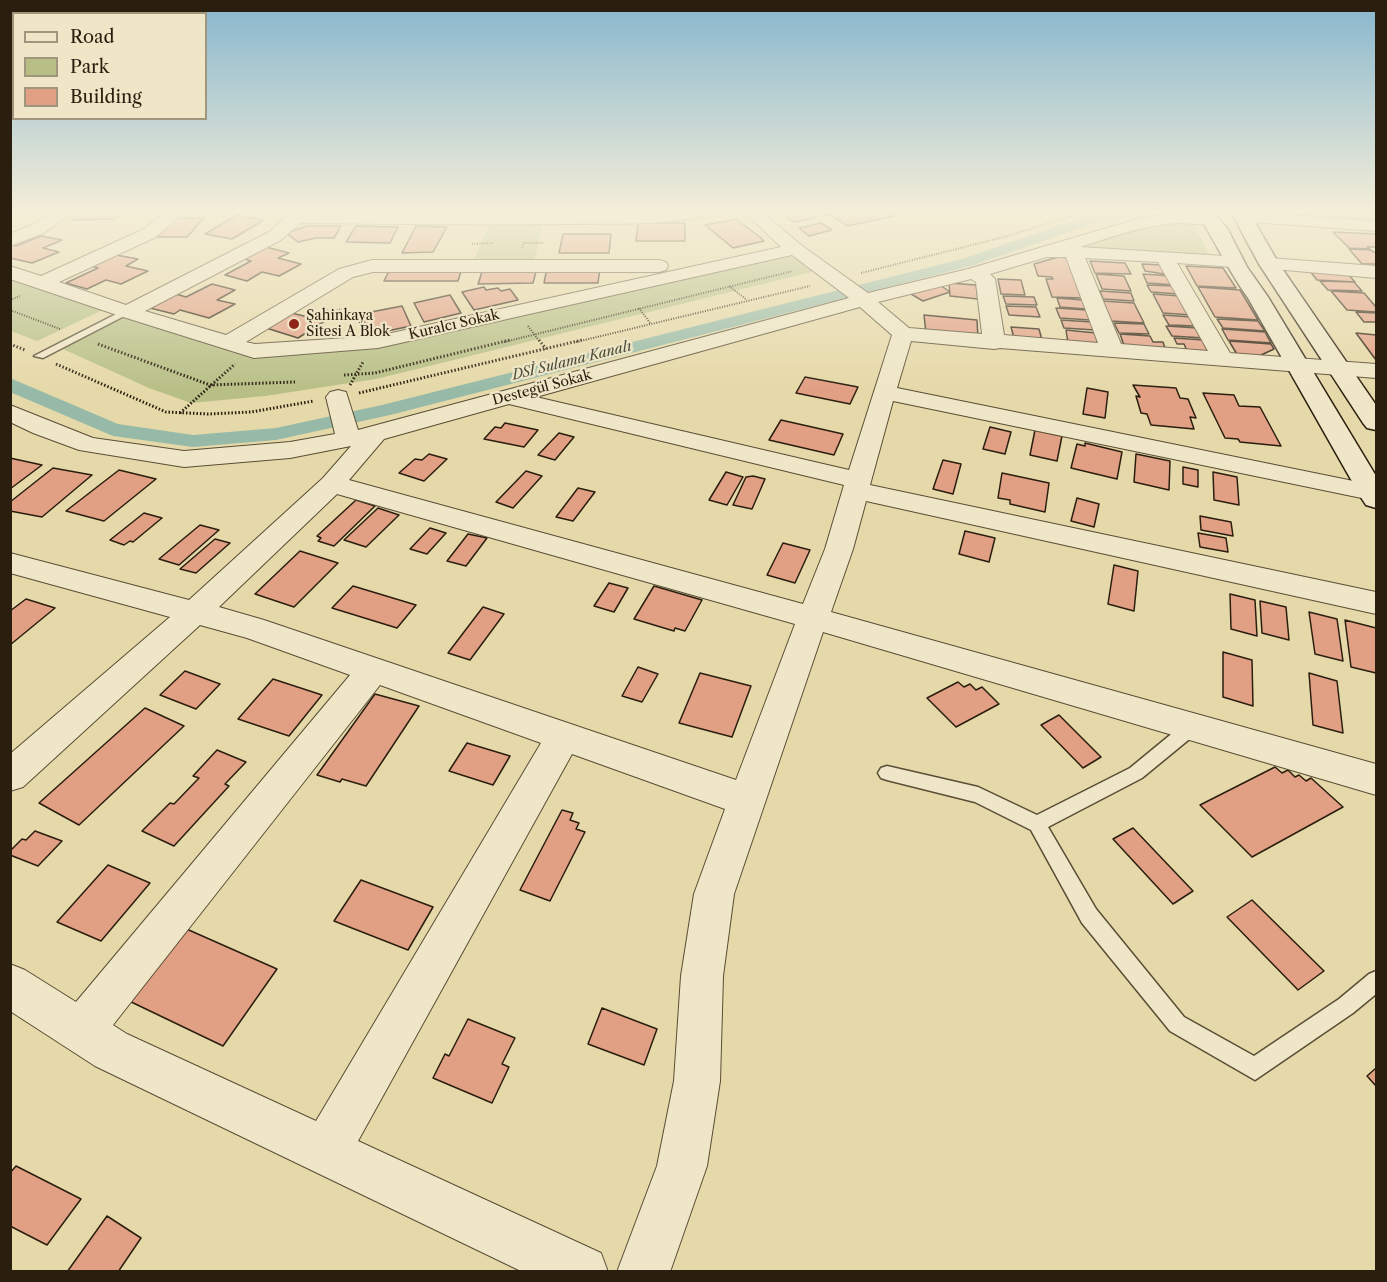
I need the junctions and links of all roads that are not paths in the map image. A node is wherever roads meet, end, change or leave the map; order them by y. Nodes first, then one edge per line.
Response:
1 (1369, 271) edge
2 (10, 272) edge
3 (66, 272) edge
4 (205, 272) edge
5 (350, 272) edge
6 (625, 272) edge
7 (688, 272) edge
8 (826, 272) edge
9 (978, 272) edge
10 (1081, 272) edge
11 (1173, 272) edge
12 (1241, 272) edge
13 (1274, 272) edge
14 (974, 273) junction
15 (44, 282) junction
16 (635, 284) junction
17 (1377, 288) edge
18 (861, 298) junction
19 (127, 312) junction
20 (903, 334) junction
21 (230, 342) junction
22 (994, 343) junction
23 (1112, 350) junction
24 (39, 356) road end
25 (1223, 359) junction
26 (1297, 365) junction
27 (1338, 368) junction
28 (1377, 371) edge
29 (342, 389) road end
30 (886, 393) junction
31 (507, 397) junction
32 (10, 412) edge
33 (1377, 423) edge
34 (362, 436) junction
35 (332, 484) junction
36 (857, 486) junction
37 (1375, 496) edge
38 (10, 563) edge
39 (1377, 603) edge
40 (195, 612) junction
41 (813, 618) junction
42 (374, 670) junction
43 (1192, 727) junction
44 (564, 736) junction
45 (887, 773) dead end
46 (10, 776) edge
47 (1377, 780) edge
48 (747, 800) junction
49 (1037, 824) junction
50 (1377, 981) edge
51 (10, 986) edge
52 (81, 1031) junction
53 (325, 1152) junction
54 (582, 1272) edge
55 (644, 1272) edge

1 - 17 street
2 - 15 street, Kuralcı Sokak
3 - 15 street
4 - 19 street
5 - 21 street
6 - 16 street
7 - 16 street, Kuralcı Sokak
8 - 18 street
9 - 14 street, Destegül Sokak
10 - 23 street
11 - 25 street
12 - 26 main road
13 - 27 main road
14 - 18 street, Destegül Sokak
14 - 22 street
15 - 19 street, Kuralcı Sokak
16 - 21 street, Kuralcı Sokak
18 - 20 street
18 - 31 street, Destegül Sokak
19 - 21 street, Kuralcı Sokak
19 - 24 lane
20 - 22 street
20 - 30 street
22 - 23 street
23 - 25 street
25 - 26 street
26 - 27 street
26 - 37 main road
27 - 28 street
27 - 33 main road
29 - 34 street
30 - 36 street
30 - 37 street
31 - 34 street, Destegül Sokak
31 - 36 street
32 - 34 street, Destegül Sokak
34 - 35 street
35 - 40 street
35 - 41 street
36 - 39 street
36 - 41 street
38 - 40 street
40 - 42 street
40 - 46 street
41 - 43 street
41 - 48 street
42 - 44 street
42 - 52 street
43 - 47 street
43 - 49 lane
44 - 48 street
44 - 53 street
45 - 49 lane
48 - 55 street
49 - 50 lane
51 - 52 street
52 - 53 street
53 - 54 street

